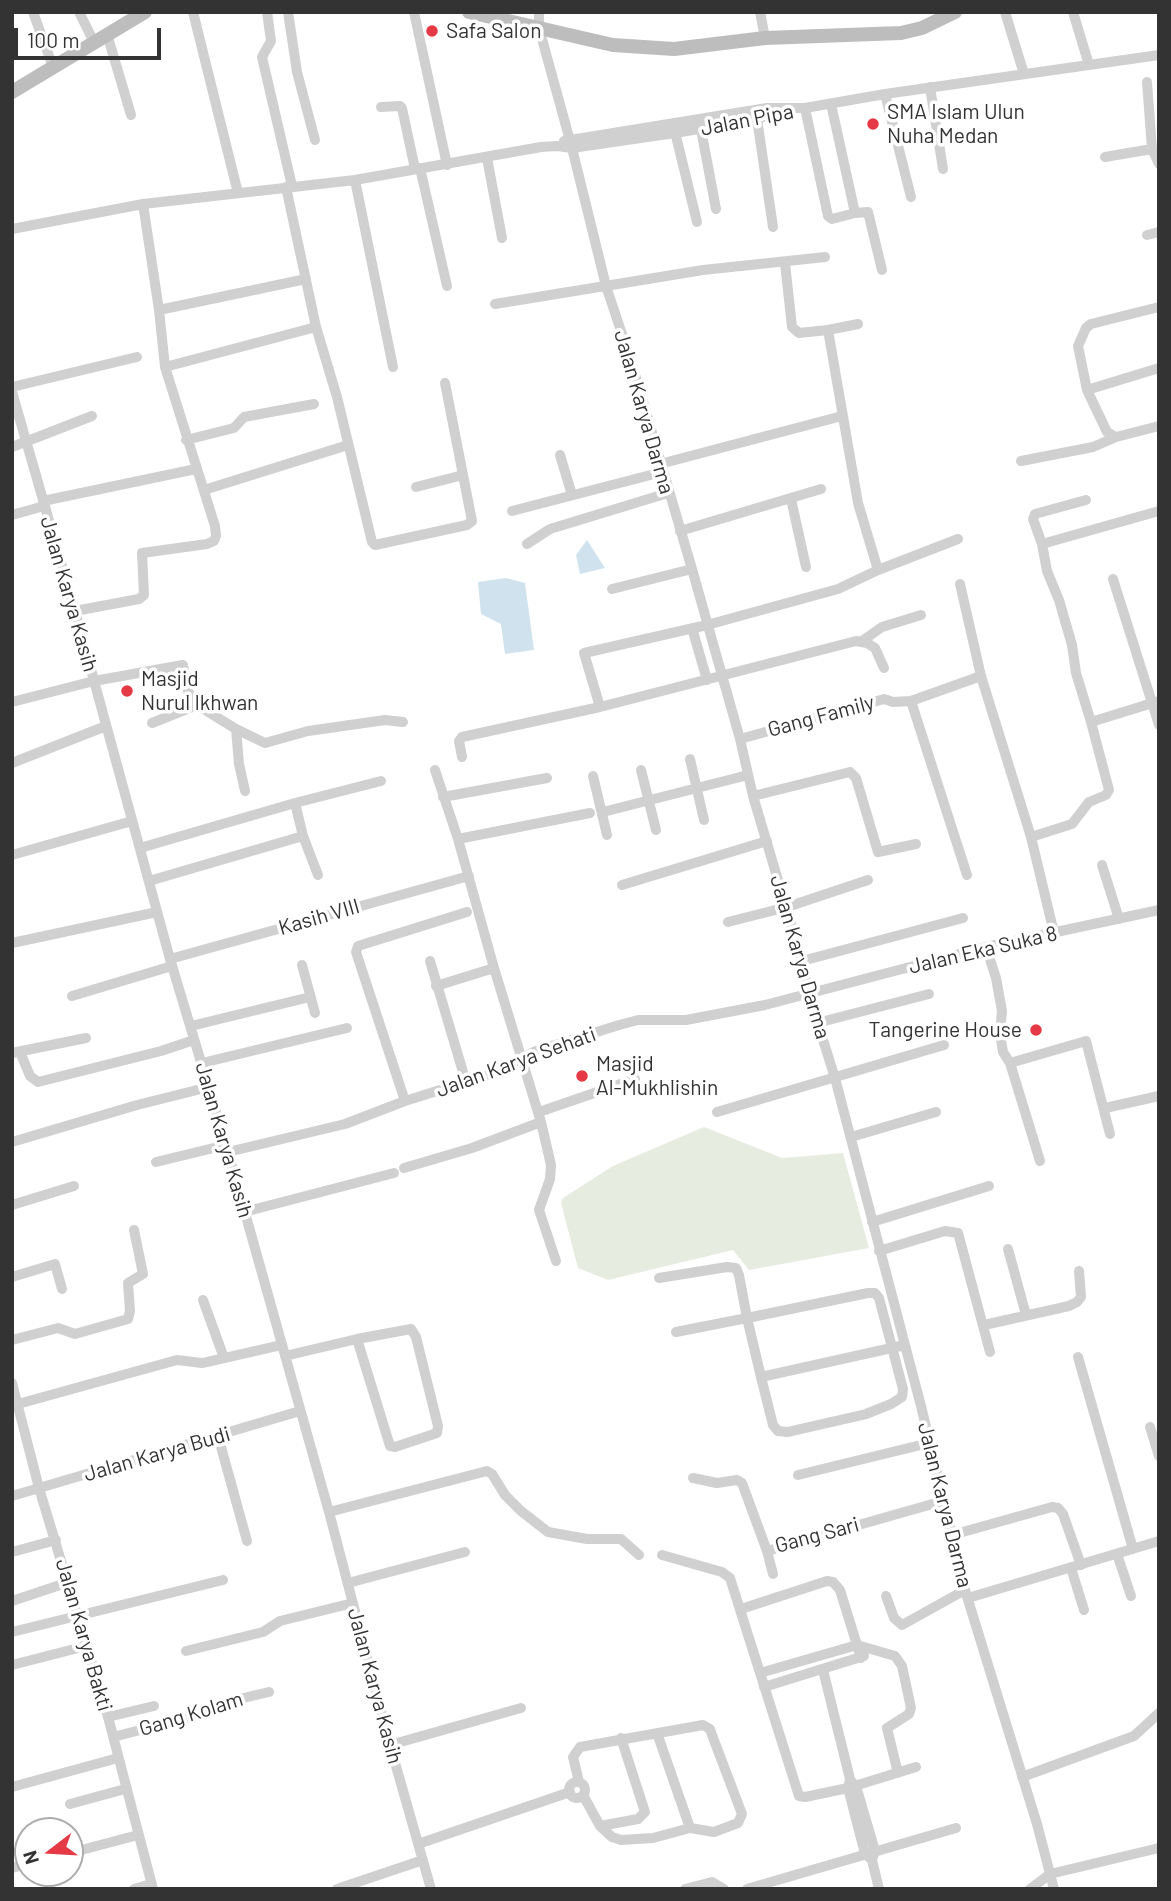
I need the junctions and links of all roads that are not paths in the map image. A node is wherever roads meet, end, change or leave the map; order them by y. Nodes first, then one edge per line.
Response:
1 (33, 12) edge
2 (79, 12) edge
3 (145, 12) edge
4 (193, 12) edge
5 (267, 12) edge
6 (288, 12) edge
7 (414, 12) edge
8 (469, 12) edge
9 (539, 12) edge
10 (761, 12) edge
11 (955, 12) edge
12 (1005, 12) edge
13 (1073, 12) edge
14 (539, 28) junction
15 (107, 34) junction
16 (765, 38) junction
17 (94, 42) junction
18 (1159, 55) edge
19 (1089, 65) junction
20 (53, 67) junction
21 (1024, 74) junction
22 (1147, 82) dead end
23 (930, 87) junction
24 (12, 92) edge
25 (885, 94) junction
26 (831, 104) junction
27 (381, 107) dead end
28 (806, 108) junction
29 (778, 109) junction
30 (131, 115) dead end
31 (757, 119) junction
32 (700, 124) junction
33 (674, 128) junction
34 (315, 140) dead end
35 (571, 143) junction
36 (1152, 149) junction
37 (1105, 157) dead end
38 (487, 158) junction
39 (1159, 164) edge
40 (447, 165) junction
41 (417, 169) junction
42 (943, 169) dead end
43 (355, 180) junction
44 (289, 186) junction
45 (238, 193) junction
46 (911, 197) dead end
47 (143, 204) junction
48 (716, 209) dead end
49 (855, 213) junction
50 (696, 222) dead end
51 (773, 227) dead end
52 (12, 229) edge
53 (1159, 232) edge
54 (1147, 235) dead end
55 (502, 238) dead end
56 (825, 257) dead end
57 (785, 263) junction
58 (883, 270) dead end
59 (306, 279) junction
60 (447, 286) dead end
61 (606, 286) junction
62 (495, 304) dead end
63 (1159, 307) edge
64 (159, 310) junction
65 (858, 324) dead end
66 (316, 327) junction
67 (828, 330) junction
68 (137, 357) dead end
69 (165, 367) junction
70 (393, 367) dead end
71 (1159, 368) edge
72 (445, 383) dead end
73 (12, 390) edge
74 (1087, 390) junction
75 (314, 404) dead end
76 (92, 416) dead end
77 (842, 416) junction
78 (1159, 426) edge
79 (1116, 437) junction
80 (186, 440) junction
81 (27, 442) junction
82 (348, 445) junction
83 (12, 446) edge
84 (560, 455) dead end
85 (1021, 461) dead end
86 (661, 468) junction
87 (196, 469) junction
88 (463, 475) junction
89 (416, 487) dead end
90 (821, 489) dead end
91 (204, 490) junction
92 (668, 493) junction
93 (572, 495) junction
94 (791, 499) junction
95 (1086, 500) dead end
96 (43, 503) junction
97 (512, 511) dead end
98 (1159, 511) edge
99 (12, 515) edge
100 (680, 531) junction
101 (958, 539) dead end
102 (527, 544) dead end
103 (1042, 544) junction
104 (806, 567) dead end
105 (692, 569) junction
106 (878, 570) junction
107 (1113, 579) dead end
108 (960, 584) dead end
109 (612, 589) dead end
110 (75, 611) junction
111 (921, 615) dead end
112 (707, 625) junction
113 (692, 628) junction
114 (862, 641) junction
115 (884, 668) dead end
116 (721, 676) junction
117 (981, 676) junction
118 (706, 680) junction
119 (94, 681) junction
120 (1155, 701) edge
121 (12, 702) edge
122 (911, 702) junction
123 (197, 705) junction
124 (600, 707) junction
125 (402, 722) dead end
126 (1091, 722) junction
127 (152, 723) dead end
128 (1159, 725) edge
129 (106, 726) junction
130 (236, 729) junction
131 (740, 739) junction
132 (462, 757) dead end
133 (690, 759) dead end
134 (12, 763) edge
135 (435, 770) dead end
136 (641, 770) dead end
137 (747, 775) junction
138 (593, 776) dead end
139 (547, 778) dead end
140 (380, 781) dead end
141 (697, 789) junction
142 (245, 791) dead end
143 (753, 796) junction
144 (443, 797) junction
145 (649, 801) junction
146 (295, 803) junction
147 (603, 812) junction
148 (590, 813) dead end
149 (704, 820) dead end
150 (132, 821) junction
151 (656, 830) dead end
152 (607, 835) dead end
153 (303, 836) junction
154 (1031, 837) junction
155 (458, 839) junction
156 (767, 841) junction
157 (916, 844) dead end
158 (140, 848) junction
159 (12, 855) edge
160 (1102, 864) dead end
161 (318, 874) dead end
162 (967, 875) dead end
163 (469, 876) junction
164 (868, 880) dead end
165 (149, 881) junction
166 (622, 885) dead end
167 (787, 907) junction
168 (1159, 909) edge
169 (157, 912) junction
170 (467, 912) dead end
171 (963, 918) dead end
172 (1119, 919) junction
173 (728, 922) dead end
174 (1054, 933) junction
175 (12, 943) edge
176 (986, 947) junction
177 (430, 961) dead end
178 (802, 961) junction
179 (171, 962) junction
180 (302, 965) dead end
181 (494, 968) junction
182 (436, 986) junction
183 (808, 992) junction
184 (929, 994) dead end
185 (72, 996) dead end
186 (310, 997) junction
187 (314, 1013) dead end
188 (817, 1023) junction
189 (191, 1026) junction
190 (347, 1028) dead end
191 (86, 1038) dead end
192 (194, 1040) junction
193 (944, 1045) dead end
194 (16, 1053) edge
195 (522, 1057) junction
196 (202, 1063) junction
197 (1010, 1063) junction
198 (835, 1078) junction
199 (635, 1079) dead end
200 (466, 1082) junction
201 (209, 1087) junction
202 (1159, 1096) edge
203 (405, 1101) junction
204 (1105, 1108) junction
205 (717, 1112) dead end
206 (936, 1112) dead end
207 (540, 1117) junction
208 (1110, 1134) dead end
209 (850, 1137) junction
210 (12, 1143) edge
211 (227, 1148) junction
212 (1040, 1161) dead end
213 (156, 1162) dead end
214 (74, 1186) dead end
215 (989, 1186) dead end
216 (12, 1205) edge
217 (244, 1212) junction
218 (872, 1222) junction
219 (134, 1230) dead end
220 (1008, 1249) dead end
221 (880, 1251) junction
222 (556, 1261) dead end
223 (1079, 1270) dead end
224 (12, 1277) edge
225 (659, 1278) dead end
226 (62, 1289) dead end
227 (203, 1300) dead end
228 (1026, 1315) junction
229 (747, 1318) junction
230 (984, 1325) junction
231 (676, 1332) dead end
232 (357, 1339) junction
233 (12, 1340) edge
234 (281, 1345) junction
235 (905, 1345) junction
236 (892, 1348) junction
237 (990, 1352) dead end
238 (285, 1356) junction
239 (1078, 1357) dead end
240 (224, 1358) junction
241 (761, 1377) junction
242 (12, 1383) edge
243 (18, 1404) junction
244 (300, 1411) junction
245 (1150, 1427) dead end
246 (218, 1436) junction
247 (929, 1443) junction
248 (1159, 1456) edge
249 (797, 1475) dead end
250 (694, 1478) dead end
251 (39, 1488) junction
252 (12, 1496) edge
253 (943, 1502) junction
254 (329, 1512) junction
255 (952, 1535) junction
256 (56, 1540) junction
257 (247, 1541) dead end
258 (1159, 1541) edge
259 (1133, 1549) junction
260 (767, 1550) junction
261 (12, 1552) edge
262 (465, 1552) dead end
263 (1117, 1554) junction
264 (639, 1555) dead end
265 (662, 1555) dead end
266 (1076, 1567) junction
267 (773, 1574) dead end
268 (223, 1580) dead end
269 (69, 1583) junction
270 (348, 1583) junction
271 (967, 1594) junction
272 (1131, 1596) dead end
273 (886, 1597) dead end
274 (12, 1601) edge
275 (353, 1603) junction
276 (741, 1609) junction
277 (1083, 1609) dead end
278 (79, 1616) junction
279 (12, 1632) edge
280 (858, 1645) junction
281 (86, 1646) junction
282 (186, 1651) dead end
283 (872, 1651) junction
284 (861, 1658) junction
285 (12, 1665) edge
286 (823, 1670) junction
287 (760, 1673) junction
288 (764, 1686) junction
289 (269, 1692) dead end
290 (153, 1706) dead end
291 (520, 1708) dead end
292 (1159, 1713) edge
293 (108, 1717) junction
294 (657, 1732) junction
295 (113, 1737) junction
296 (621, 1738) junction
297 (390, 1745) junction
298 (118, 1758) junction
299 (916, 1767) dead end
300 (898, 1773) junction
301 (1022, 1777) junction
302 (579, 1782) junction
303 (851, 1784) junction
304 (12, 1787) edge
305 (125, 1789) junction
306 (570, 1792) junction
307 (583, 1795) junction
308 (69, 1804) dead end
309 (600, 1826) junction
310 (690, 1828) junction
311 (956, 1828) dead end
312 (138, 1835) junction
313 (418, 1844) junction
314 (1159, 1848) edge
315 (84, 1849) edge
316 (871, 1855) junction
317 (423, 1860) junction
318 (1050, 1874) junction
319 (152, 1887) edge
320 (134, 1889) edge
321 (337, 1889) edge
322 (431, 1889) edge
323 (685, 1889) edge
324 (724, 1889) edge
325 (747, 1889) edge
326 (879, 1889) edge
327 (1030, 1889) edge
328 (1054, 1889) edge

1 - 20 street
2 - 17 street
3 - 15 main road
4 - 45 street
5 - 44 street
6 - 34 street
7 - 40 street
8 - 14 main road
9 - 14 street, Jalan Karya Darma
10 - 16 street
11 - 16 main road
12 - 21 street
13 - 19 street
14 - 16 main road
14 - 35 street, Jalan Karya Darma
15 - 17 main road
15 - 30 street
17 - 20 main road
18 - 19 street, Jalan Pipa
19 - 21 street, Jalan Pipa
20 - 24 main road
21 - 23 street, Jalan Pipa
22 - 36 street
23 - 25 street, Jalan Pipa
23 - 42 street
25 - 26 street, Jalan Pipa
25 - 46 street
26 - 28 street, Jalan Pipa
26 - 49 street
27 - 41 street
28 - 29 street, Jalan Pipa
28 - 49 street
29 - 31 street, Jalan Pipa
29 - 32 street
31 - 32 street, Jalan Pipa
31 - 51 street
32 - 33 street, Jalan Pipa
32 - 48 street
33 - 35 street, Jalan Pipa
33 - 50 street
35 - 38 street
35 - 61 street, Jalan Karya Darma
36 - 37 street
36 - 39 street
38 - 40 street
38 - 55 street
40 - 41 street
41 - 43 street
41 - 60 street
43 - 44 street
43 - 70 street
44 - 45 street
44 - 59 street
45 - 47 street
47 - 52 street
47 - 64 street
49 - 58 street
53 - 54 street
56 - 57 street
57 - 61 street
57 - 67 street
59 - 64 street
59 - 66 street
61 - 62 street
61 - 86 street, Jalan Karya Darma
63 - 74 street
64 - 69 street
65 - 67 street
66 - 69 street
66 - 82 street
67 - 77 street
68 - 73 street
69 - 80 street
71 - 74 street
72 - 88 street
73 - 81 street, Jalan Karya Kasih
74 - 79 street
75 - 80 street
76 - 81 street
77 - 86 street
77 - 106 street
78 - 79 street
79 - 85 street
80 - 87 street
81 - 83 street
81 - 96 street, Jalan Karya Kasih
82 - 88 street
82 - 91 street
84 - 93 street
86 - 92 street, Jalan Karya Darma
86 - 93 street
87 - 91 street
87 - 96 street
88 - 89 street
90 - 94 street
91 - 110 street
92 - 100 street, Jalan Karya Darma
92 - 102 street
93 - 97 street
94 - 100 street
94 - 104 street
95 - 103 street
96 - 99 street
96 - 110 street, Jalan Karya Kasih
98 - 103 street
100 - 105 street, Jalan Karya Darma
101 - 106 street
103 - 126 street
105 - 109 street
105 - 112 street, Jalan Karya Darma
106 - 112 street
107 - 120 street
108 - 117 street
110 - 119 street, Jalan Karya Kasih
111 - 114 street
112 - 113 street
112 - 116 street, Jalan Karya Darma
113 - 118 street
113 - 124 street
114 - 115 street
114 - 116 street
116 - 118 street
116 - 131 street, Jalan Karya Darma
117 - 122 street, Gang Family
117 - 154 street
118 - 124 street
119 - 121 street
119 - 123 street
119 - 129 street, Jalan Karya Kasih
120 - 126 street
120 - 128 street
122 - 131 street, Gang Family
122 - 162 street
123 - 127 street
123 - 130 street
124 - 132 street
125 - 130 street
126 - 154 street
129 - 134 street
129 - 150 street, Jalan Karya Kasih
130 - 142 street
131 - 137 street, Jalan Karya Darma
133 - 141 street
135 - 144 street
136 - 145 street
137 - 141 street
137 - 143 street, Jalan Karya Darma
138 - 147 street
139 - 144 street
140 - 146 street
141 - 145 street
141 - 149 street
143 - 156 street, Jalan Karya Darma
143 - 157 street
144 - 155 street
145 - 147 street
145 - 151 street
146 - 153 street
146 - 158 street
147 - 152 street
148 - 155 street
150 - 158 street, Jalan Karya Kasih
150 - 159 street
153 - 161 street
153 - 165 street
154 - 174 street
155 - 163 street
156 - 166 street
156 - 167 street, Jalan Karya Darma
158 - 165 street, Jalan Karya Kasih
160 - 172 street
163 - 179 street, Kasih VIII
163 - 181 street
164 - 167 street
165 - 169 street, Jalan Karya Kasih
167 - 173 street
167 - 178 street, Jalan Karya Darma
168 - 172 street, Jalan Eka Suka 8
169 - 175 street
169 - 179 street, Jalan Karya Kasih
170 - 203 street
171 - 178 street
172 - 174 street, Jalan Eka Suka 8
174 - 176 street, Jalan Eka Suka 8
176 - 183 street, Jalan Eka Suka 8
176 - 197 street
177 - 182 street
178 - 183 street, Jalan Karya Darma
179 - 185 street, Kasih VIII
179 - 189 street, Jalan Karya Kasih
180 - 186 street
181 - 182 street
181 - 195 street
182 - 200 street
183 - 188 street, Jalan Karya Darma
183 - 195 street, Jalan Karya Sehati
184 - 188 street
186 - 187 street
186 - 189 street
188 - 198 street, Jalan Karya Darma
189 - 192 street, Jalan Karya Kasih
190 - 196 street
191 - 194 street
192 - 194 street
192 - 196 street, Jalan Karya Kasih
193 - 198 street
195 - 200 street, Jalan Karya Sehati
195 - 207 street
196 - 201 street, Jalan Karya Kasih
197 - 204 street
197 - 212 street
198 - 205 street
198 - 209 street, Jalan Karya Darma
199 - 207 street
200 - 203 street, Jalan Karya Sehati
201 - 210 street
201 - 211 street, Jalan Karya Kasih
202 - 204 street
203 - 211 street, Jalan Karya Sehati
204 - 208 street
206 - 209 street
207 - 217 street
207 - 222 street
209 - 218 street, Jalan Karya Darma
211 - 213 street, Jalan Karya Sehati
211 - 217 street, Jalan Karya Kasih
214 - 216 street
215 - 218 street
217 - 234 street, Jalan Karya Kasih
218 - 221 street, Jalan Karya Darma
219 - 233 street
220 - 228 street
221 - 230 street
221 - 235 street, Jalan Karya Darma
223 - 228 street
224 - 226 street
225 - 229 street
227 - 240 street
228 - 230 street
229 - 231 street
229 - 236 street
229 - 241 street
230 - 237 street
232 - 232 street
232 - 238 street
234 - 238 street, Jalan Karya Kasih
234 - 240 street
235 - 236 street
235 - 247 street, Jalan Karya Darma
236 - 241 street
236 - 241 street
238 - 244 street, Jalan Karya Kasih
239 - 259 street
240 - 243 street
242 - 243 street, Jalan Karya Bakti
243 - 251 street, Jalan Karya Bakti
244 - 246 street, Jalan Karya Budi
244 - 254 street, Jalan Karya Kasih
245 - 248 street
246 - 251 street, Jalan Karya Budi
246 - 257 street
247 - 249 street
247 - 253 street, Jalan Karya Darma
250 - 260 street, Gang Sari
251 - 252 street, Jalan Karya Budi
251 - 256 street, Jalan Karya Bakti
253 - 255 street, Jalan Karya Darma
253 - 260 street, Gang Sari
254 - 264 street
254 - 270 street, Jalan Karya Kasih
255 - 266 street
255 - 271 street, Jalan Karya Darma
256 - 261 street
256 - 269 street, Jalan Karya Bakti
258 - 259 street
259 - 263 street
260 - 267 street
262 - 270 street
263 - 266 street
263 - 272 street
265 - 276 street
266 - 271 street
266 - 277 street
268 - 278 street
269 - 274 street
269 - 278 street, Jalan Karya Bakti
270 - 275 street, Jalan Karya Kasih
271 - 273 street
271 - 301 street, Jalan Karya Darma
275 - 282 street
275 - 297 street, Jalan Karya Kasih
276 - 280 street
276 - 287 street
278 - 279 street
278 - 281 street, Jalan Karya Bakti
280 - 283 street
280 - 284 street
280 - 287 street
281 - 285 street
281 - 293 street, Jalan Karya Bakti
283 - 284 street
283 - 300 street
284 - 286 street
286 - 288 street
286 - 303 street
287 - 288 street
288 - 303 street
289 - 295 street, Gang Kolam
290 - 293 street
291 - 297 street
292 - 301 street
293 - 295 street, Jalan Karya Bakti
294 - 296 street
294 - 310 street
294 - 310 street
295 - 298 street, Jalan Karya Bakti
296 - 302 street
296 - 309 street
297 - 313 street, Jalan Karya Kasih
298 - 304 street
298 - 305 street, Jalan Karya Bakti
299 - 300 street
300 - 303 street
301 - 318 street, Jalan Karya Darma
302 - 306 street
302 - 307 street
303 - 316 street
305 - 308 street
305 - 312 street, Jalan Karya Bakti
306 - 307 street
306 - 313 street
307 - 309 street
309 - 310 street
311 - 316 street
312 - 315 street
312 - 319 street, Jalan Karya Bakti
313 - 317 street, Jalan Karya Kasih
314 - 318 street
316 - 325 street
316 - 326 street
317 - 321 street
317 - 322 street, Jalan Karya Kasih
318 - 327 street
318 - 328 street, Jalan Karya Darma
319 - 320 street
323 - 324 street

